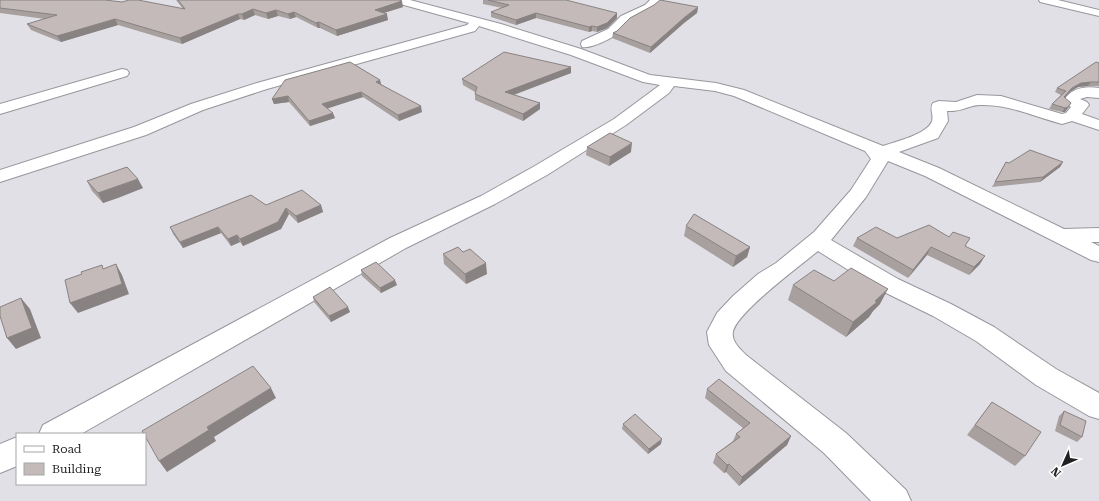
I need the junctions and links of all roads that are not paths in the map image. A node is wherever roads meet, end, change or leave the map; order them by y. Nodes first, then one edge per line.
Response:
1 (397, 0) edge
2 (657, 0) edge
3 (1044, 0) edge
4 (615, 13) edge
5 (1099, 13) edge
6 (629, 16) junction
7 (476, 22) junction
8 (589, 51) junction
9 (122, 73) dead end
10 (669, 82) junction
11 (1099, 93) edge
12 (0, 109) edge
13 (1072, 116) junction
14 (1099, 125) edge
15 (882, 153) junction
16 (0, 176) edge
17 (1099, 234) edge
18 (1061, 235) junction
19 (817, 241) junction
20 (1099, 255) edge
21 (1099, 408) edge
22 (56, 433) edge
23 (16, 451) edge
24 (0, 459) edge
25 (894, 501) edge

1 - 7 street
2 - 6 street
3 - 5 street
4 - 6 street
6 - 8 street
7 - 8 street
7 - 16 street
8 - 10 street
9 - 12 street
10 - 15 street
10 - 22 street
11 - 13 street
13 - 14 street
13 - 15 street
15 - 18 street
15 - 19 street
17 - 18 street
18 - 20 street
19 - 21 street
19 - 25 street
23 - 24 street

